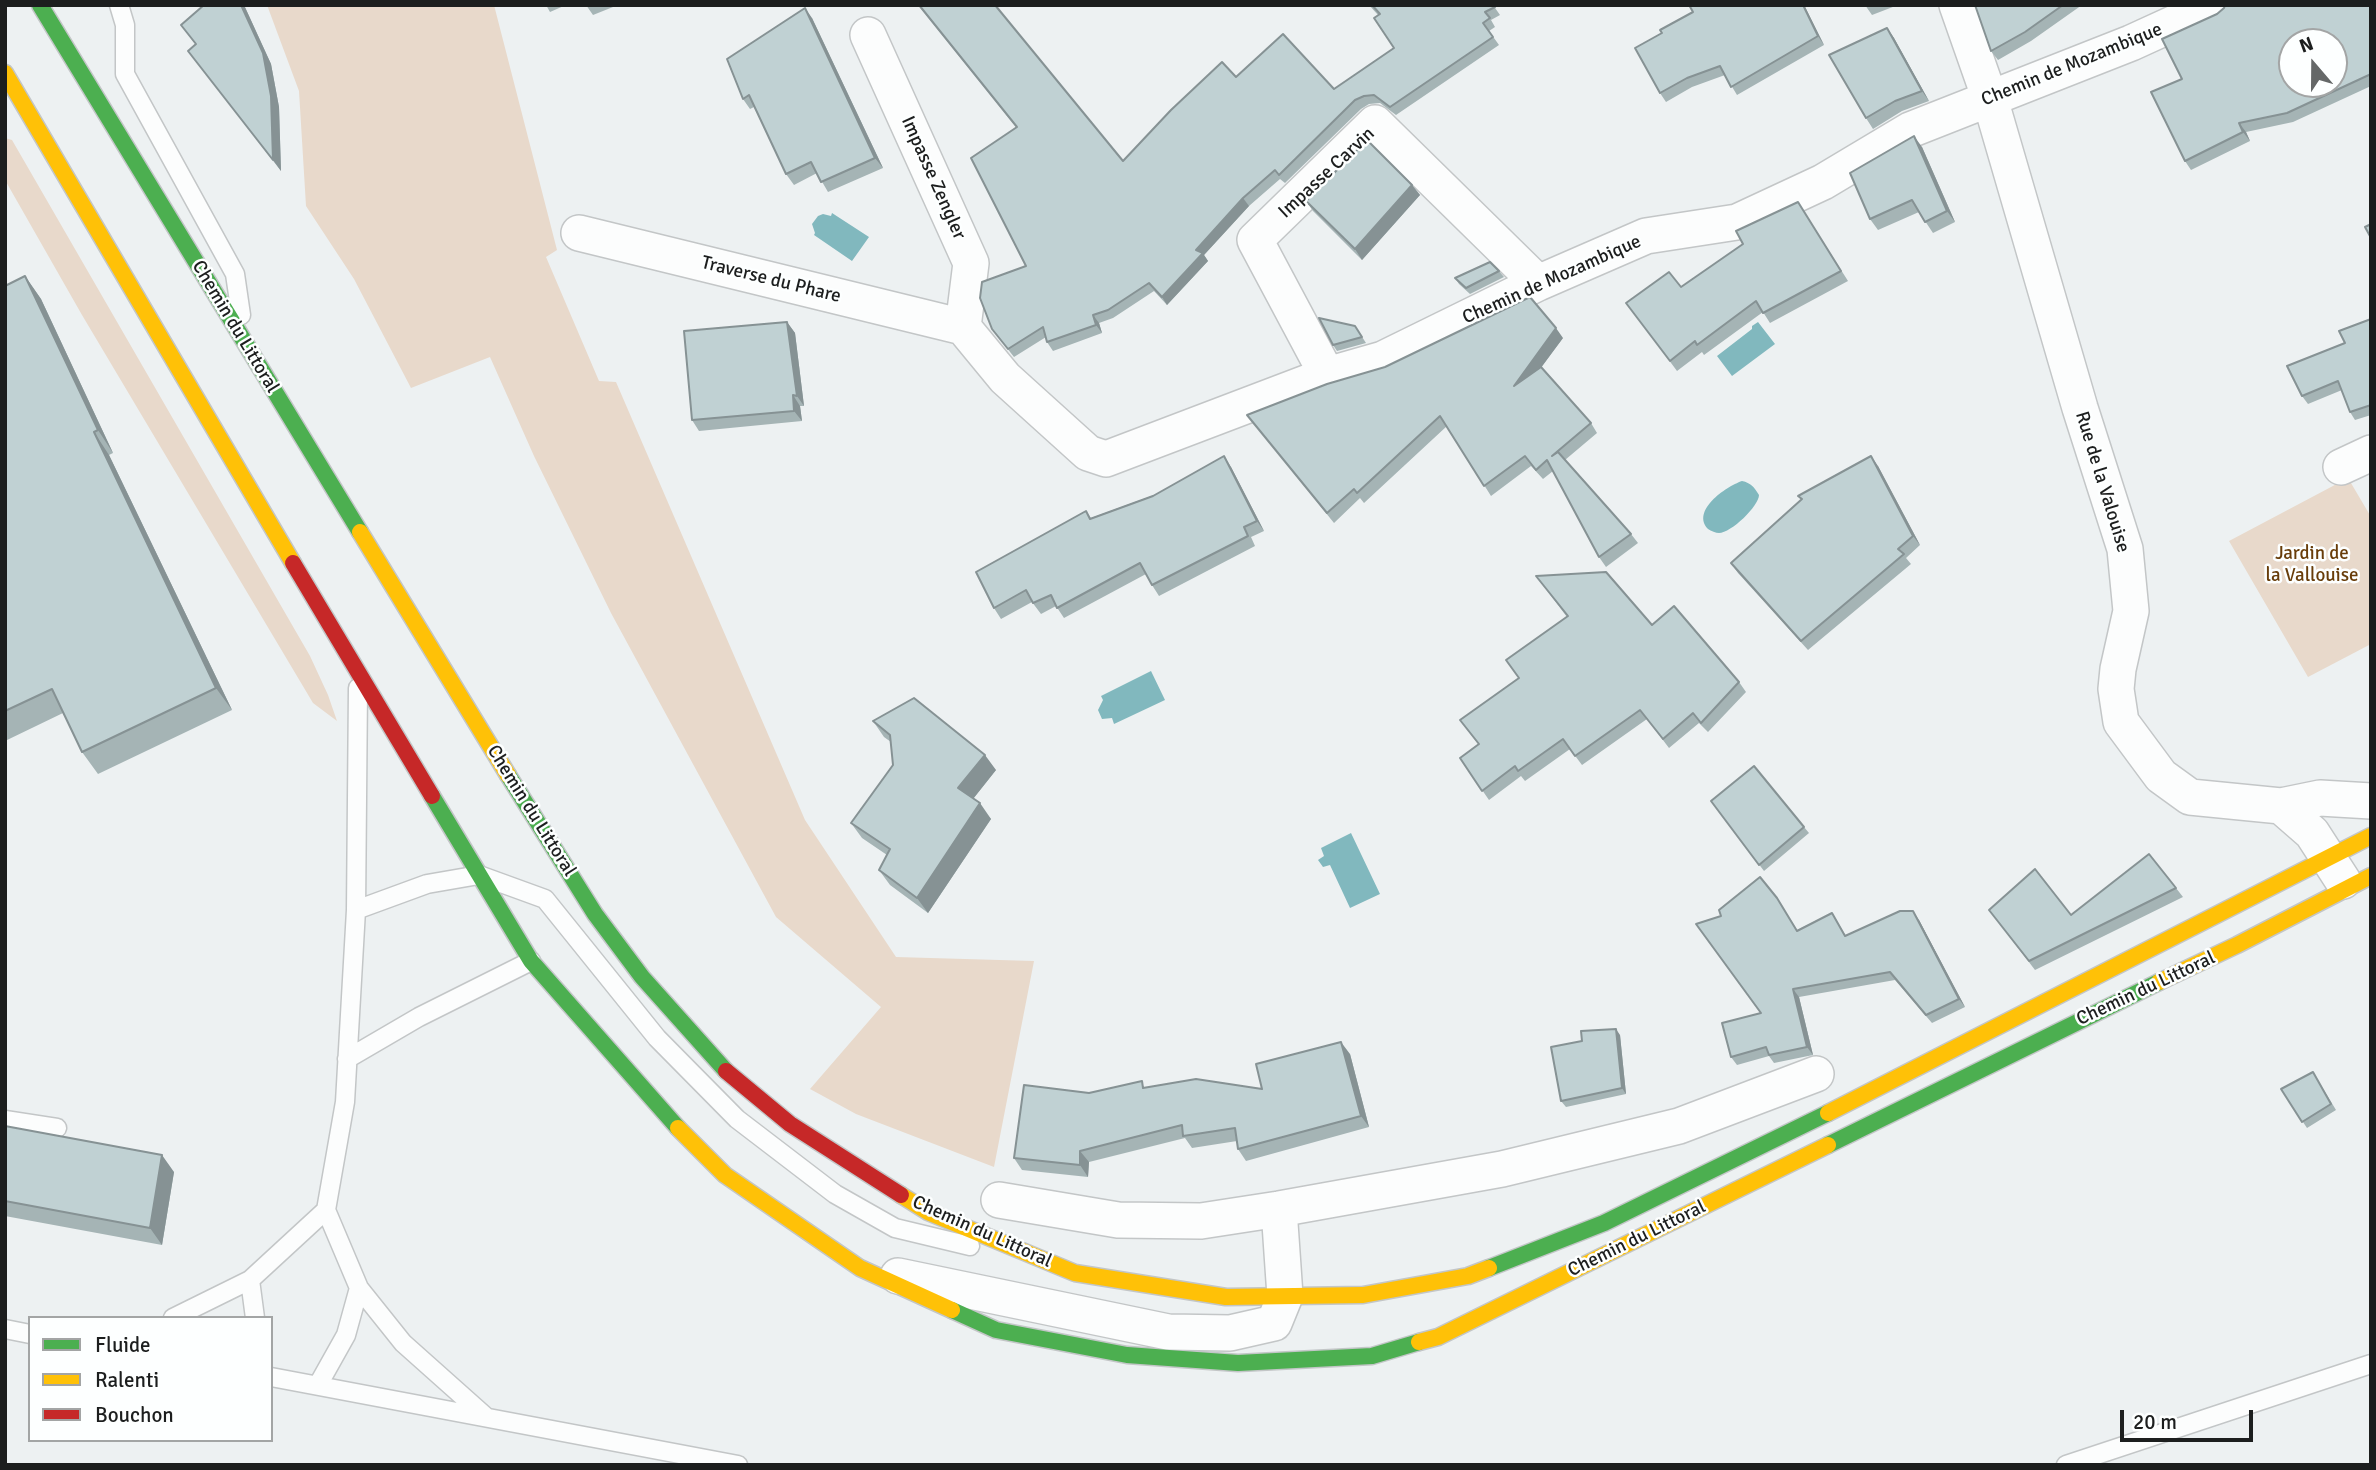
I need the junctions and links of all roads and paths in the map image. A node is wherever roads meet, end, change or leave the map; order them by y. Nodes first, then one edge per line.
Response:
1 (40, 5) edge
2 (119, 5) edge
3 (1958, 5) edge
4 (2214, 5) edge
5 (868, 35) dead end
6 (5, 73) edge
7 (1990, 99) junction
8 (579, 233) dead end
9 (1538, 283) junction
10 (963, 327) junction
11 (246, 346) junction
12 (1327, 375) junction
13 (358, 674) junction
14 (2371, 801) edge
15 (2281, 806) junction
16 (2371, 836) edge
17 (2328, 858) junction
18 (479, 875) junction
19 (2359, 882) edge
20 (356, 910) junction
21 (531, 961) junction
22 (347, 1059) junction
23 (1816, 1074) dead end
24 (5, 1120) edge
25 (57, 1128) dead end
26 (999, 1200) dead end
27 (1279, 1209) junction
28 (326, 1210) junction
29 (860, 1268) junction
30 (1075, 1273) junction
31 (250, 1280) junction
32 (359, 1288) junction
33 (1284, 1296) junction
34 (178, 1316) edge
35 (255, 1316) edge
36 (5, 1329) edge
37 (28, 1334) edge
38 (2371, 1364) edge
39 (273, 1377) edge
40 (318, 1385) junction
41 (486, 1418) junction
42 (738, 1465) edge
43 (2066, 1465) edge

1 - 11 main road, Chemin du Littoral
2 - 11 lane
3 - 7 street, Rue de la Valouise
4 - 7 street, Chemin de Mozambique
5 - 10 street, Impasse Zengler
6 - 13 main road, Chemin du Littoral
7 - 9 street, Chemin de Mozambique
7 - 15 street, Rue de la Valouise
8 - 10 street, Traverse du Phare
9 - 12 street, Chemin de Mozambique
9 - 12 street, Impasse Carvin
10 - 12 street, Chemin de Mozambique
11 - 30 main road, Chemin du Littoral
13 - 18 main road, Chemin du Littoral
13 - 20 lane
14 - 15 street, Rue de la Valouise
15 - 17 street
16 - 17 main road, Chemin du Littoral
17 - 19 street
17 - 33 main road, Chemin du Littoral
18 - 20 lane
18 - 21 main road, Chemin du Littoral
18 - 30 lane
19 - 29 main road, Chemin du Littoral
20 - 22 lane
21 - 22 lane
21 - 29 main road, Chemin du Littoral
22 - 28 lane
23 - 27 street, Chemin du Littoral
24 - 25 lane
26 - 27 street, Chemin du Littoral
27 - 33 street
28 - 31 lane
28 - 32 lane
29 - 33 street, Chemin du Littoral
30 - 33 main road, Chemin du Littoral
31 - 34 lane
31 - 35 lane
32 - 40 lane
32 - 41 lane
36 - 37 lane
38 - 43 lane
39 - 40 lane
40 - 41 lane
41 - 42 lane

